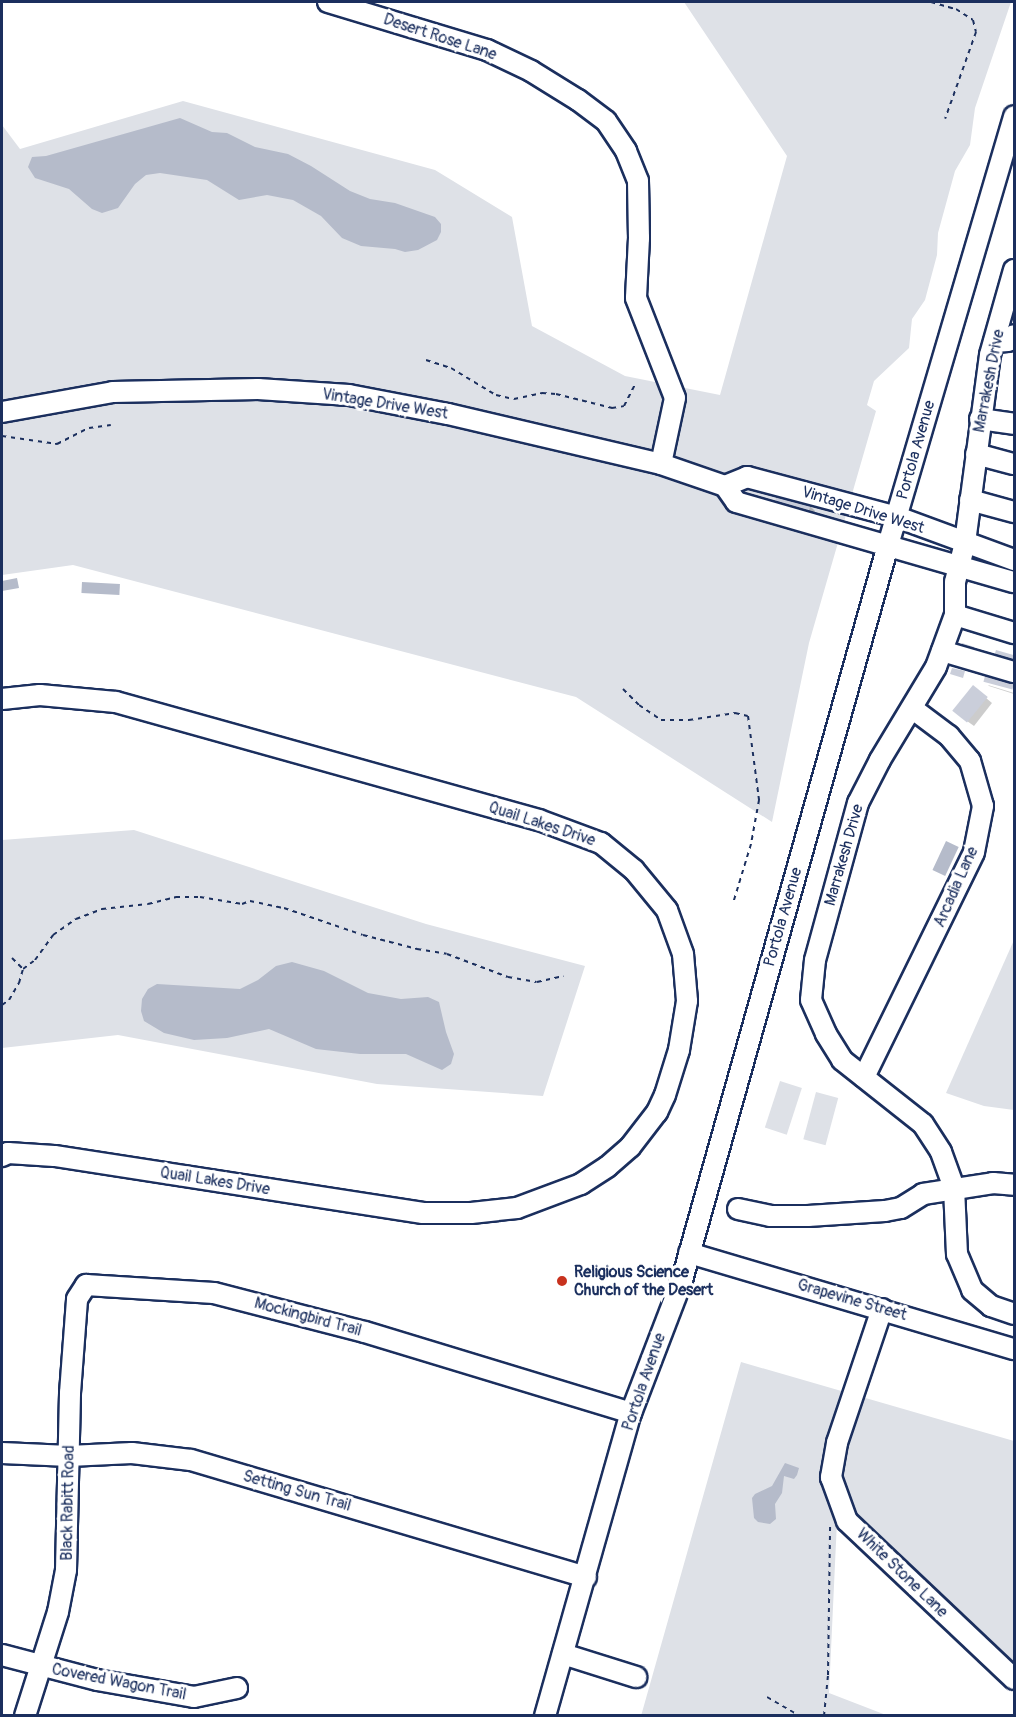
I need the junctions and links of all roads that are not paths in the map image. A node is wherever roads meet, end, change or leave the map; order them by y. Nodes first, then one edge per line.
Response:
1 (328, 2) edge
2 (1014, 116) edge
3 (1014, 270) edge
4 (1014, 335) edge
5 (994, 342) junction
6 (2, 412) edge
7 (980, 419) junction
8 (1014, 424) edge
9 (976, 454) junction
10 (661, 464) junction
11 (1014, 464) edge
12 (725, 486) junction
13 (970, 500) junction
14 (1014, 512) edge
15 (897, 517) junction
16 (965, 543) junction
17 (888, 545) junction
18 (1014, 560) edge
19 (958, 566) junction
20 (1014, 582) edge
21 (955, 615) junction
22 (1014, 633) edge
23 (942, 651) junction
24 (1014, 672) edge
25 (2, 699) edge
26 (912, 709) junction
27 (864, 1077) junction
28 (2, 1156) edge
29 (1014, 1185) edge
30 (954, 1188) junction
31 (738, 1209) dead end
32 (689, 1253) junction
33 (882, 1309) junction
34 (1014, 1314) edge
35 (1014, 1349) edge
36 (70, 1393) joint
37 (631, 1413) junction
38 (2, 1453) edge
39 (69, 1456) junction
40 (586, 1577) junction
41 (563, 1654) junction
42 (2, 1655) edge
43 (40, 1666) junction
44 (636, 1677) dead end
45 (1014, 1679) edge
46 (237, 1688) dead end
47 (25, 1716) edge
48 (545, 1716) edge

1 - 10 street, Desert Rose Lane
2 - 15 street, Portola Avenue
3 - 5 street, Marrakesh Drive
4 - 5 street
5 - 7 street, Marrakesh Drive
6 - 10 street, Vintage Drive West
7 - 8 street
7 - 9 street, Marrakesh Drive
9 - 11 street
9 - 13 street, Marrakesh Drive
10 - 12 street, Vintage Drive West
12 - 15 street, Vintage Drive West
12 - 17 street, Vintage Drive West
13 - 14 street
13 - 16 street, Marrakesh Drive
15 - 16 street, Vintage Drive West
15 - 17 street, Portola Avenue
16 - 18 street, Vintage Drive West
16 - 19 street, Marrakesh Drive
17 - 19 street, Vintage Drive West
17 - 32 street, Portola Avenue
19 - 20 street, Vintage Drive West
19 - 21 street, Marrakesh Drive
21 - 22 street
21 - 23 street, Marrakesh Drive
23 - 24 street
23 - 26 street, Marrakesh Drive
25 - 28 street, Quail Lakes Drive
26 - 27 street, Marrakesh Drive
26 - 27 street, Arcadia Lane
27 - 30 street, Marrakesh Drive
29 - 30 street
30 - 31 street
30 - 34 street, Marrakesh Drive
32 - 33 street, Grapevine Street
32 - 37 street, Portola Avenue
33 - 35 street, Grapevine Street
33 - 45 street, White Stone Lane
36 - 37 street, Mockingbird Trail
36 - 39 street, Black Rabitt Road
37 - 40 street, Portola Avenue
38 - 39 street, Setting Sun Trail
39 - 40 street, Setting Sun Trail
39 - 43 street, Black Rabitt Road
40 - 41 street, Portola Avenue
41 - 44 street
41 - 48 street, Portola Avenue
42 - 43 street, Covered Wagon Trail
43 - 46 street, Covered Wagon Trail
43 - 47 street, Black Rabitt Road

